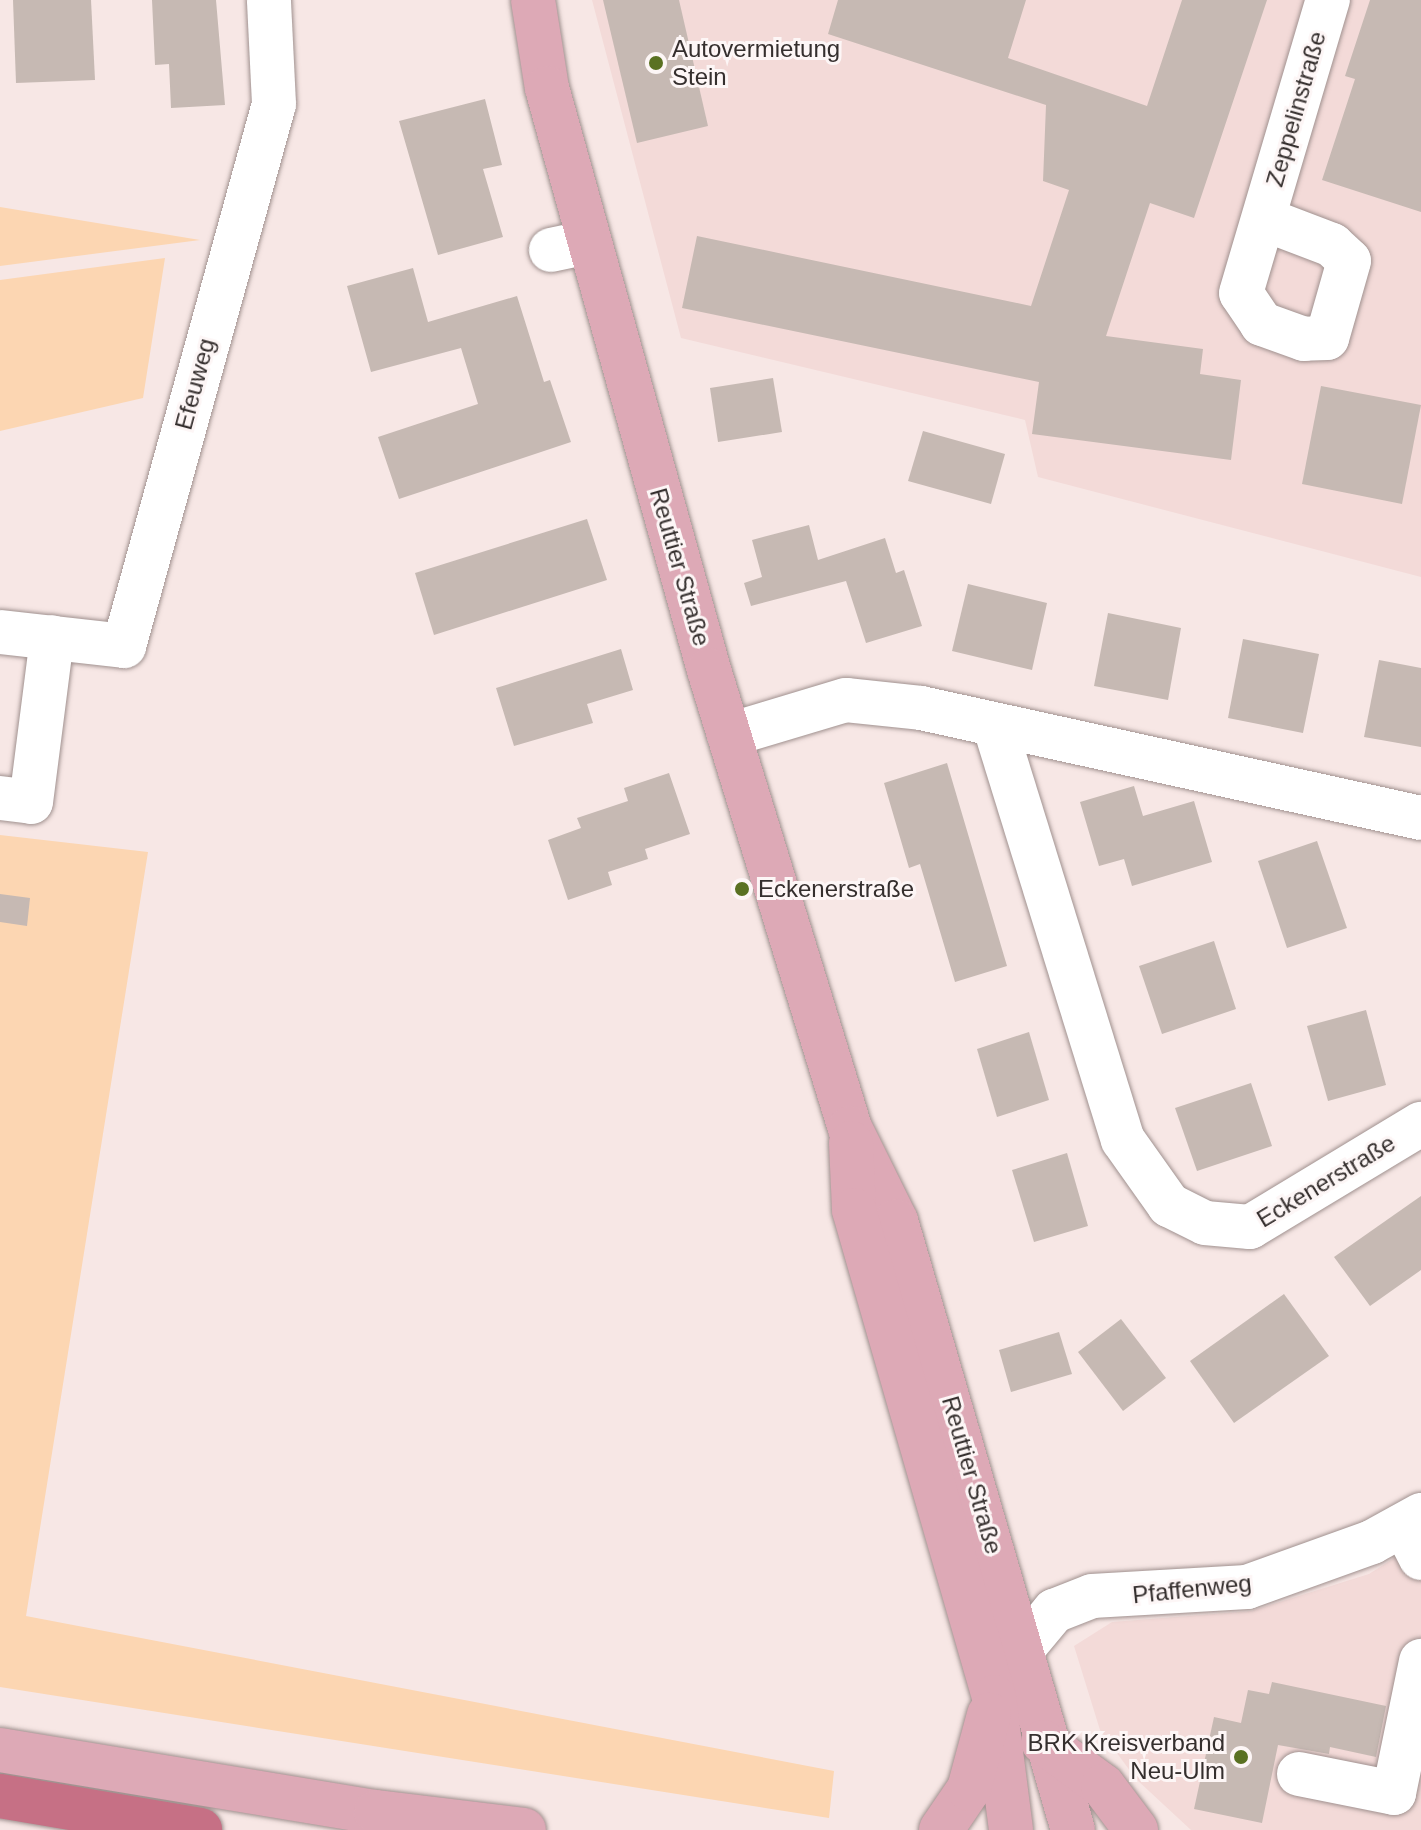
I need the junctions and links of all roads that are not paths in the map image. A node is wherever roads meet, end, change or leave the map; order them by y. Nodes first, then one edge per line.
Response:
1 (269, 0) edge
2 (533, 0) edge
3 (1328, 0) edge
4 (1264, 219) dead end
5 (0, 632) edge
6 (52, 637) junction
7 (995, 727) junction
8 (729, 735) junction
9 (0, 798) edge
10 (1421, 818) edge
11 (1421, 1124) edge
12 (1415, 1533) edge
13 (1421, 1661) edge
14 (1000, 1672) junction
15 (1043, 1742) junction
16 (0, 1750) edge
17 (1299, 1774) dead end
18 (0, 1796) edge
19 (0, 1822) edge
20 (103, 1830) edge
21 (200, 1830) edge
22 (524, 1830) edge
23 (941, 1830) edge
24 (1011, 1830) edge
25 (1073, 1830) edge
26 (1136, 1830) edge

1 - 6 street, Efeuweg
2 - 8 main road, Reuttier Straße
3 - 4 street, Zeppelinstraße
5 - 6 street, Efeuweg
6 - 9 street
7 - 8 street
7 - 10 street
7 - 11 street, Eckenerstraße
8 - 14 main road, Reuttier Straße
12 - 14 street, Pfaffenweg
13 - 17 street
14 - 15 main road, Reuttier Straße
14 - 23 main road
14 - 24 main road, Reuttier Straße
15 - 25 main road, Reuttier Straße
15 - 26 main road
16 - 22 main road
18 - 21 highway
19 - 20 highway

